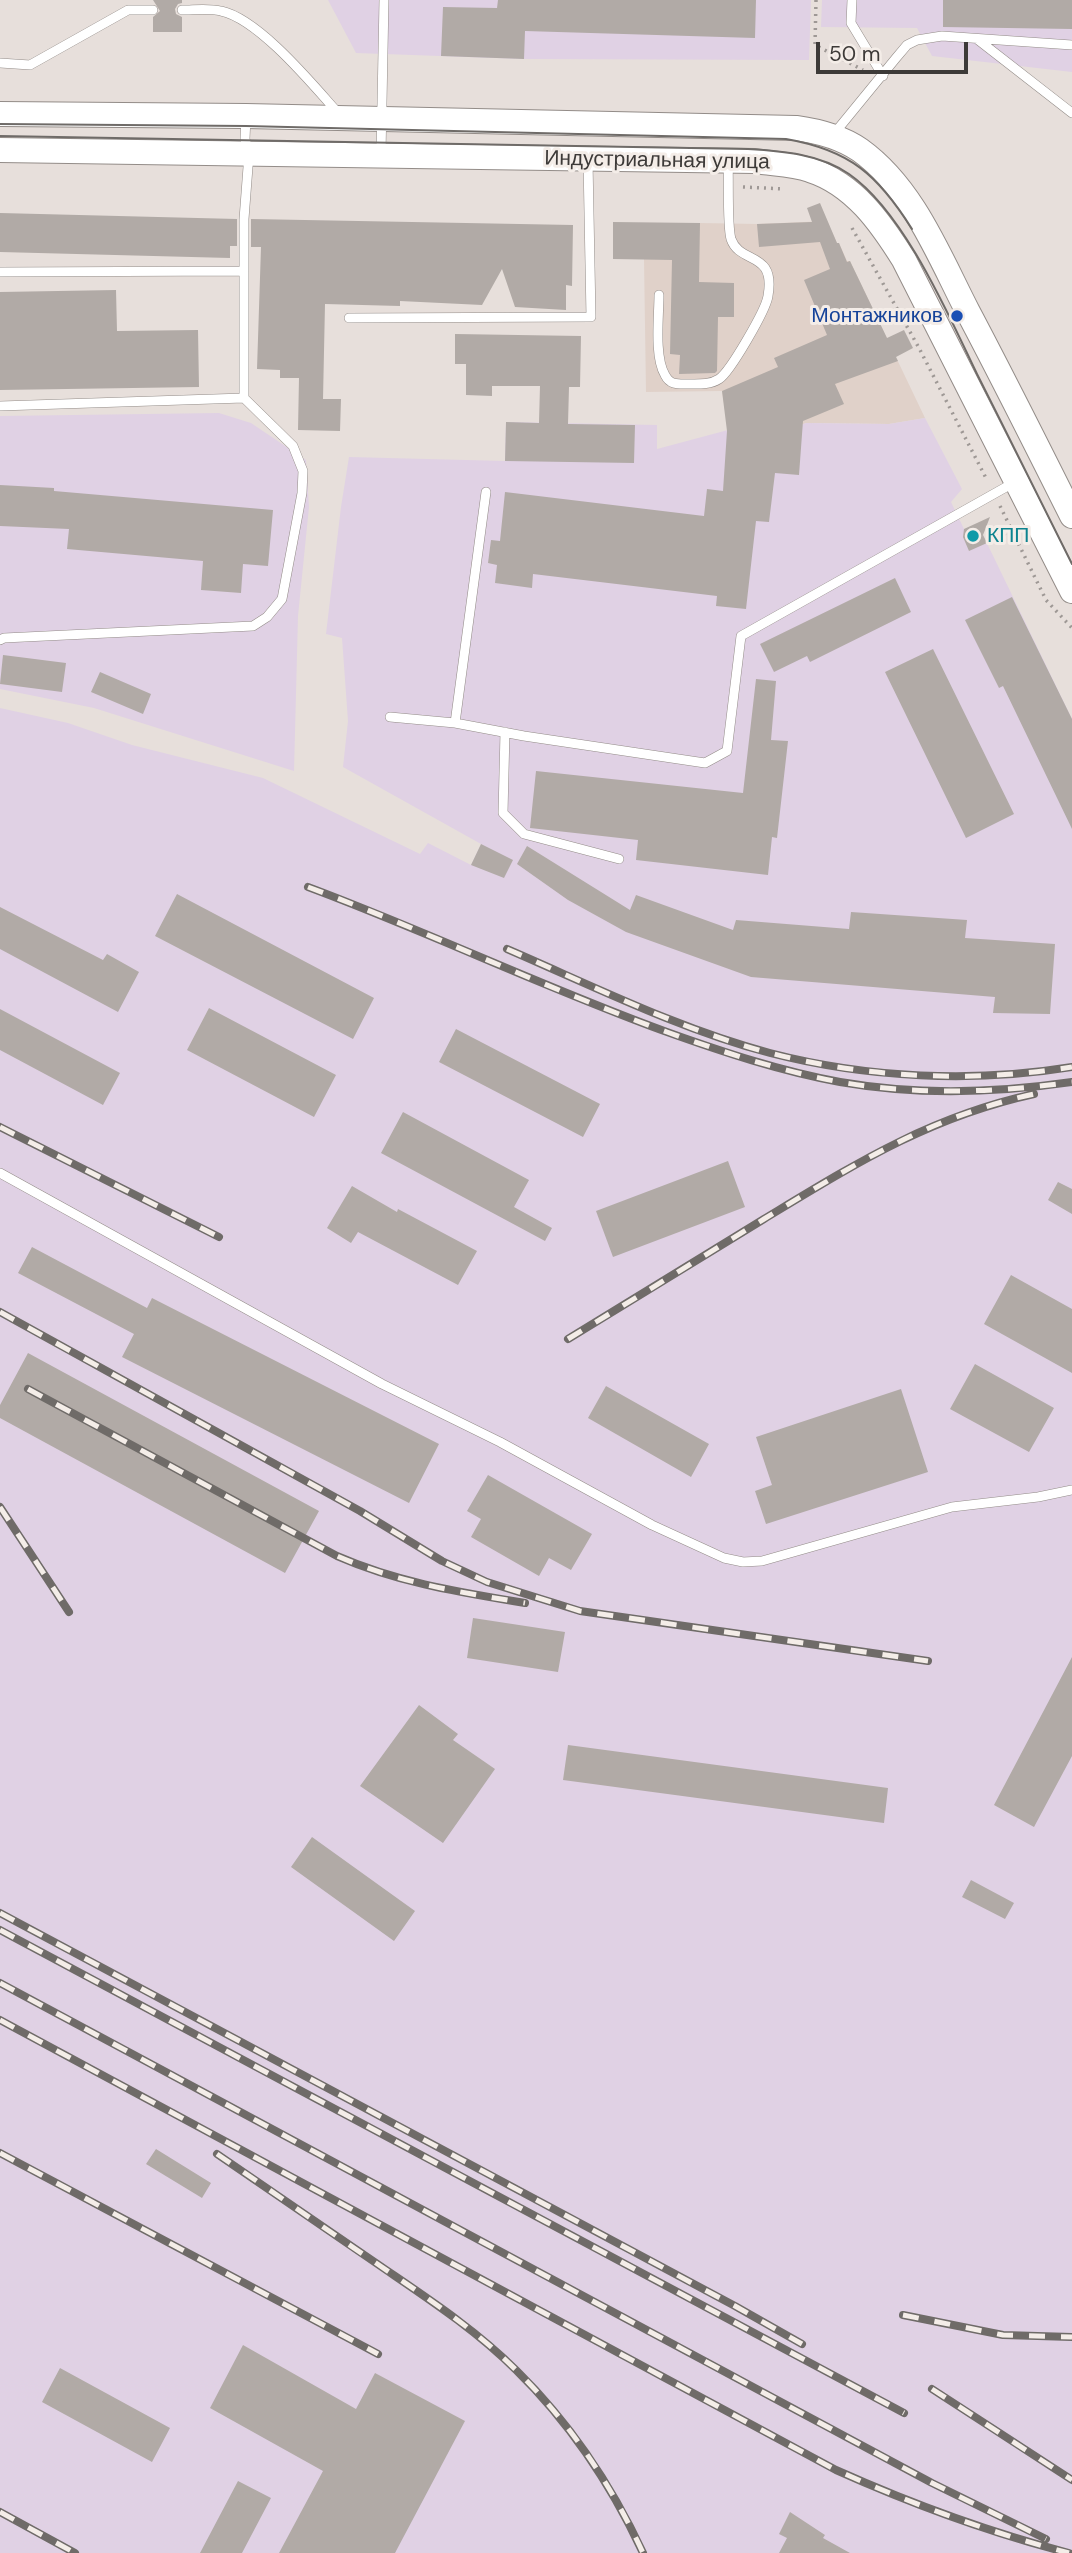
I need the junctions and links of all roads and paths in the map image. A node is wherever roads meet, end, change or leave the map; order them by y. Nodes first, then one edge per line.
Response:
1 (384, 0) edge
2 (816, 0) edge
3 (852, 0) edge
4 (153, 10) dead end
5 (183, 10) dead end
6 (976, 38) junction
7 (1072, 45) edge
8 (0, 63) edge
9 (867, 72) dead end
10 (883, 75) junction
11 (1072, 113) edge
12 (0, 114) edge
13 (246, 116) junction
14 (344, 119) junction
15 (382, 119) junction
16 (832, 136) junction
17 (0, 150) edge
18 (249, 154) junction
19 (380, 156) junction
20 (588, 159) junction
21 (729, 174) junction
22 (786, 189) dead end
23 (851, 226) dead end
24 (244, 271) junction
25 (0, 272) edge
26 (659, 295) dead end
27 (349, 318) dead end
28 (244, 398) junction
29 (0, 406) edge
30 (1017, 481) junction
31 (486, 492) dead end
32 (994, 494) junction
33 (1072, 516) edge
34 (1009, 527) junction
35 (990, 532) dead end
36 (1072, 591) edge
37 (1072, 628) edge
38 (0, 640) edge
39 (390, 717) dead end
40 (455, 723) junction
41 (505, 732) junction
42 (620, 859) dead end
43 (0, 1173) edge
44 (1072, 1490) edge

1 - 15 lane
2 - 9 path
3 - 10 lane
4 - 8 lane
5 - 14 lane
6 - 7 lane
6 - 10 lane
6 - 11 lane
10 - 16 lane
12 - 13 main road, Индустриальная улица
13 - 14 main road, Индустриальная улица
13 - 18 lane
14 - 15 main road, Индустриальная улица
15 - 16 main road, Индустриальная улица
15 - 19 lane
16 - 33 main road, Индустриальная улица
17 - 18 main road, Индустриальная улица
18 - 19 main road, Индустриальная улица
18 - 24 lane
19 - 20 main road, Индустриальная улица
20 - 21 main road, Индустриальная улица
20 - 27 lane
21 - 22 path
21 - 26 lane
21 - 30 main road, Индустриальная улица
23 - 32 path
24 - 25 lane
24 - 28 lane
28 - 29 lane
28 - 38 lane
30 - 32 lane
30 - 36 main road, Индустриальная улица
31 - 40 lane
32 - 34 path
32 - 41 lane
34 - 35 path
34 - 37 path
39 - 40 lane
40 - 41 lane
41 - 42 lane
43 - 44 lane

